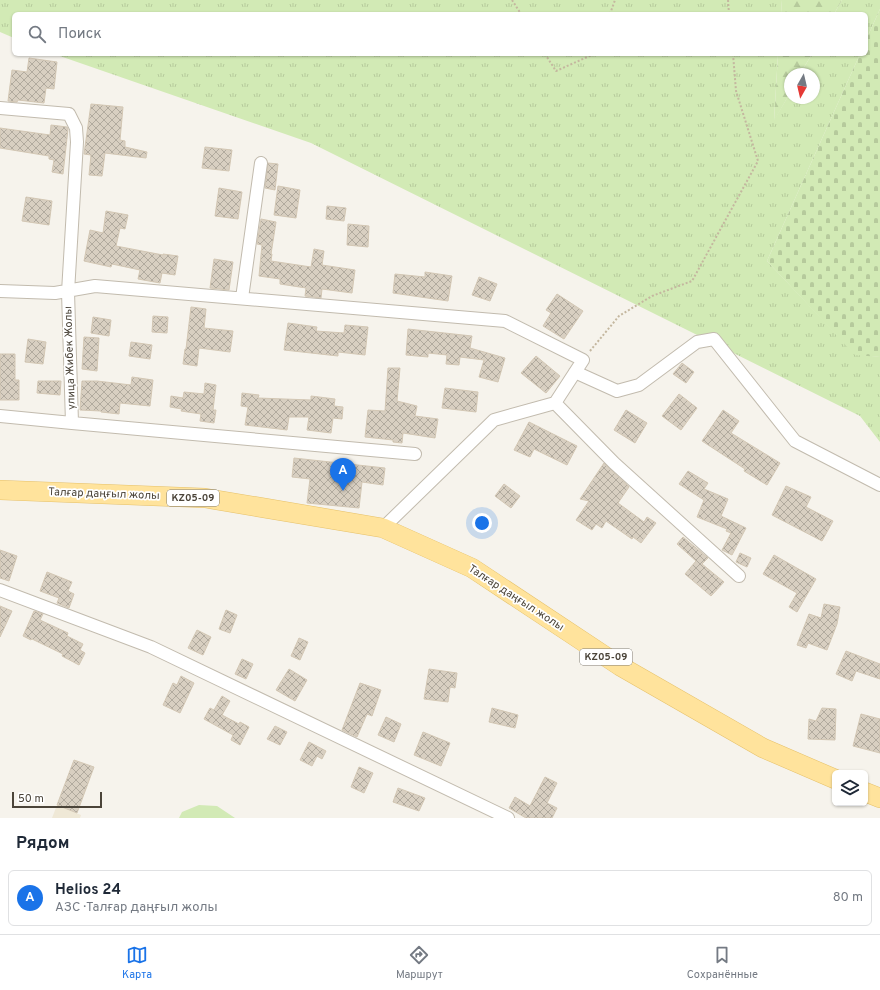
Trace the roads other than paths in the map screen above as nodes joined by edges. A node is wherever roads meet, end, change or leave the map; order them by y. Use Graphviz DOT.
graph roads {
  1 [pos="0,108"];
  2 [pos="261,163"];
  3 [pos="0,291"];
  4 [pos="68,292"];
  5 [pos="242,298"];
  6 [pos="575,372"];
  7 [pos="554,403"];
  8 [pos="0,416"];
  9 [pos="72,423"];
  10 [pos="415,454"];
  11 [pos="880,485"];
  12 [pos="0,490"];
  13 [pos="383,528"];
  14 [pos="739,576"];
  15 [pos="0,590"];
  16 [pos="832,778"];
  17 [pos="868,793"];
  18 [pos="880,798"];
  19 [pos="508,818"];
  1 -- 4 [label="street, улица Жибек Жолы"];
  2 -- 5 [label="street"];
  3 -- 4 [label="street"];
  4 -- 5 [label="street"];
  4 -- 9 [label="street, улица Жибек Жолы"];
  5 -- 6 [label="street"];
  6 -- 7 [label="street"];
  6 -- 11 [label="street"];
  7 -- 13 [label="street"];
  7 -- 14 [label="street"];
  8 -- 9 [label="street, улица Жибек Жолы"];
  9 -- 10 [label="street"];
  12 -- 13 [label="main road, Талғар даңғыл жолы / KZ05-09"];
  13 -- 16 [label="main road, Талғар даңғыл жолы / KZ05-09"];
  15 -- 19 [label="street"];
  17 -- 18 [label="main road"];
}
